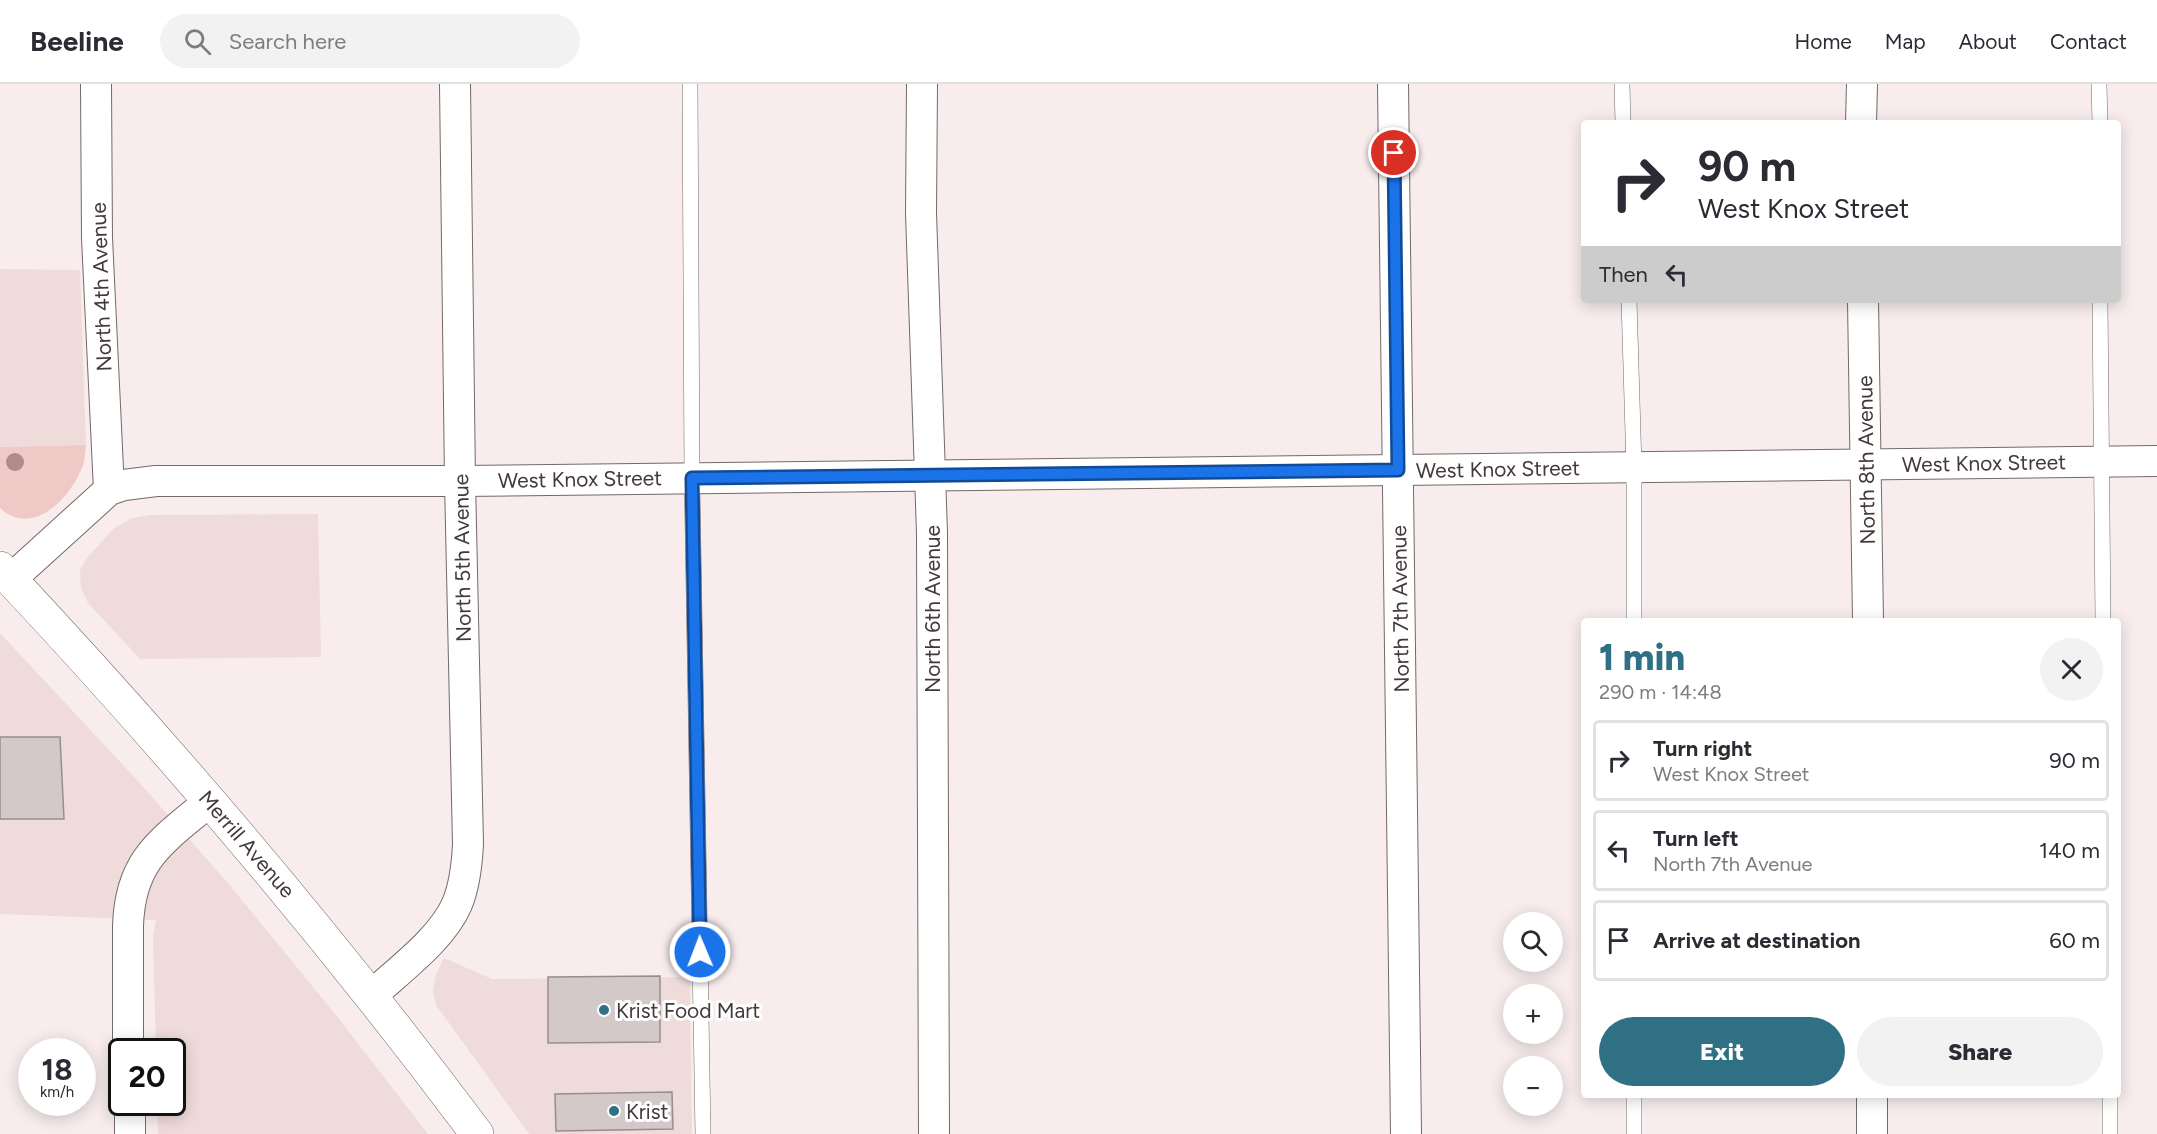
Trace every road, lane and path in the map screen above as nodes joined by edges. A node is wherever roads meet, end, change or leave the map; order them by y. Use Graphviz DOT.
graph roads {
  1 [pos="96,84"];
  2 [pos="455,84"];
  3 [pos="690,84"];
  4 [pos="922,84"];
  5 [pos="1393,84"];
  6 [pos="1622,84"];
  7 [pos="1862,84"];
  8 [pos="2099,84"];
  9 [pos="1623,120"];
  10 [pos="1861,120"];
  11 [pos="2100,120"];
  12 [pos="1629,303"];
  13 [pos="1863,303"];
  14 [pos="2100,303"];
  15 [pos="2157,461"];
  16 [pos="2101,462"];
  17 [pos="1867,464"];
  18 [pos="1634,467"];
  19 [pos="1398,470"];
  20 [pos="930,475"];
  21 [pos="692,478"];
  22 [pos="460,481"];
  23 [pos="109,490"];
  24 [pos="5,574"];
  25 [pos="1634,618"];
  26 [pos="1868,618"];
  27 [pos="2103,618"];
  28 [pos="210,801"];
  29 [pos="371,996"];
  30 [pos="128,1038"];
  31 [pos="1634,1098"];
  32 [pos="1872,1098"];
  33 [pos="2110,1098"];
  34 [pos="130,1116"];
  35 [pos="130,1134"];
  36 [pos="477,1134"];
  37 [pos="703,1134"];
  38 [pos="934,1134"];
  39 [pos="1406,1134"];
  40 [pos="1634,1134"];
  41 [pos="1872,1134"];
  42 [pos="2110,1134"];
  1 -- 23 [label="street, North 4th Avenue"];
  2 -- 22 [label="street, North 5th Avenue"];
  3 -- 21 [label="lane"];
  4 -- 20 [label="street, North 6th Avenue"];
  5 -- 19 [label="street, North 7th Avenue"];
  6 -- 9 [label="lane"];
  7 -- 10 [label="street"];
  8 -- 11 [label="lane"];
  12 -- 18 [label="lane"];
  13 -- 17 [label="street, North 8th Avenue"];
  14 -- 16 [label="lane"];
  15 -- 16 [label="street, West Knox Street"];
  16 -- 17 [label="street, West Knox Street"];
  16 -- 27 [label="lane"];
  17 -- 18 [label="street, West Knox Street"];
  17 -- 26 [label="street, North 8th Avenue"];
  18 -- 19 [label="street, West Knox Street"];
  18 -- 25 [label="lane"];
  19 -- 20 [label="street, West Knox Street"];
  19 -- 39 [label="street, North 7th Avenue"];
  20 -- 21 [label="street, West Knox Street"];
  20 -- 38 [label="street, North 6th Avenue"];
  21 -- 22 [label="street, West Knox Street"];
  21 -- 37 [label="lane"];
  22 -- 23 [label="street, West Knox Street"];
  22 -- 29 [label="street, North 5th Avenue"];
  23 -- 24 [label="street, West Knox Street"];
  24 -- 28 [label="main road, Merrill Avenue"];
  28 -- 29 [label="main road, Merrill Avenue"];
  28 -- 30 [label="street"];
  29 -- 36 [label="main road, Merrill Avenue"];
  31 -- 40 [label="lane"];
  32 -- 41 [label="street"];
  33 -- 42 [label="lane"];
  34 -- 35 [label="street"];
}
